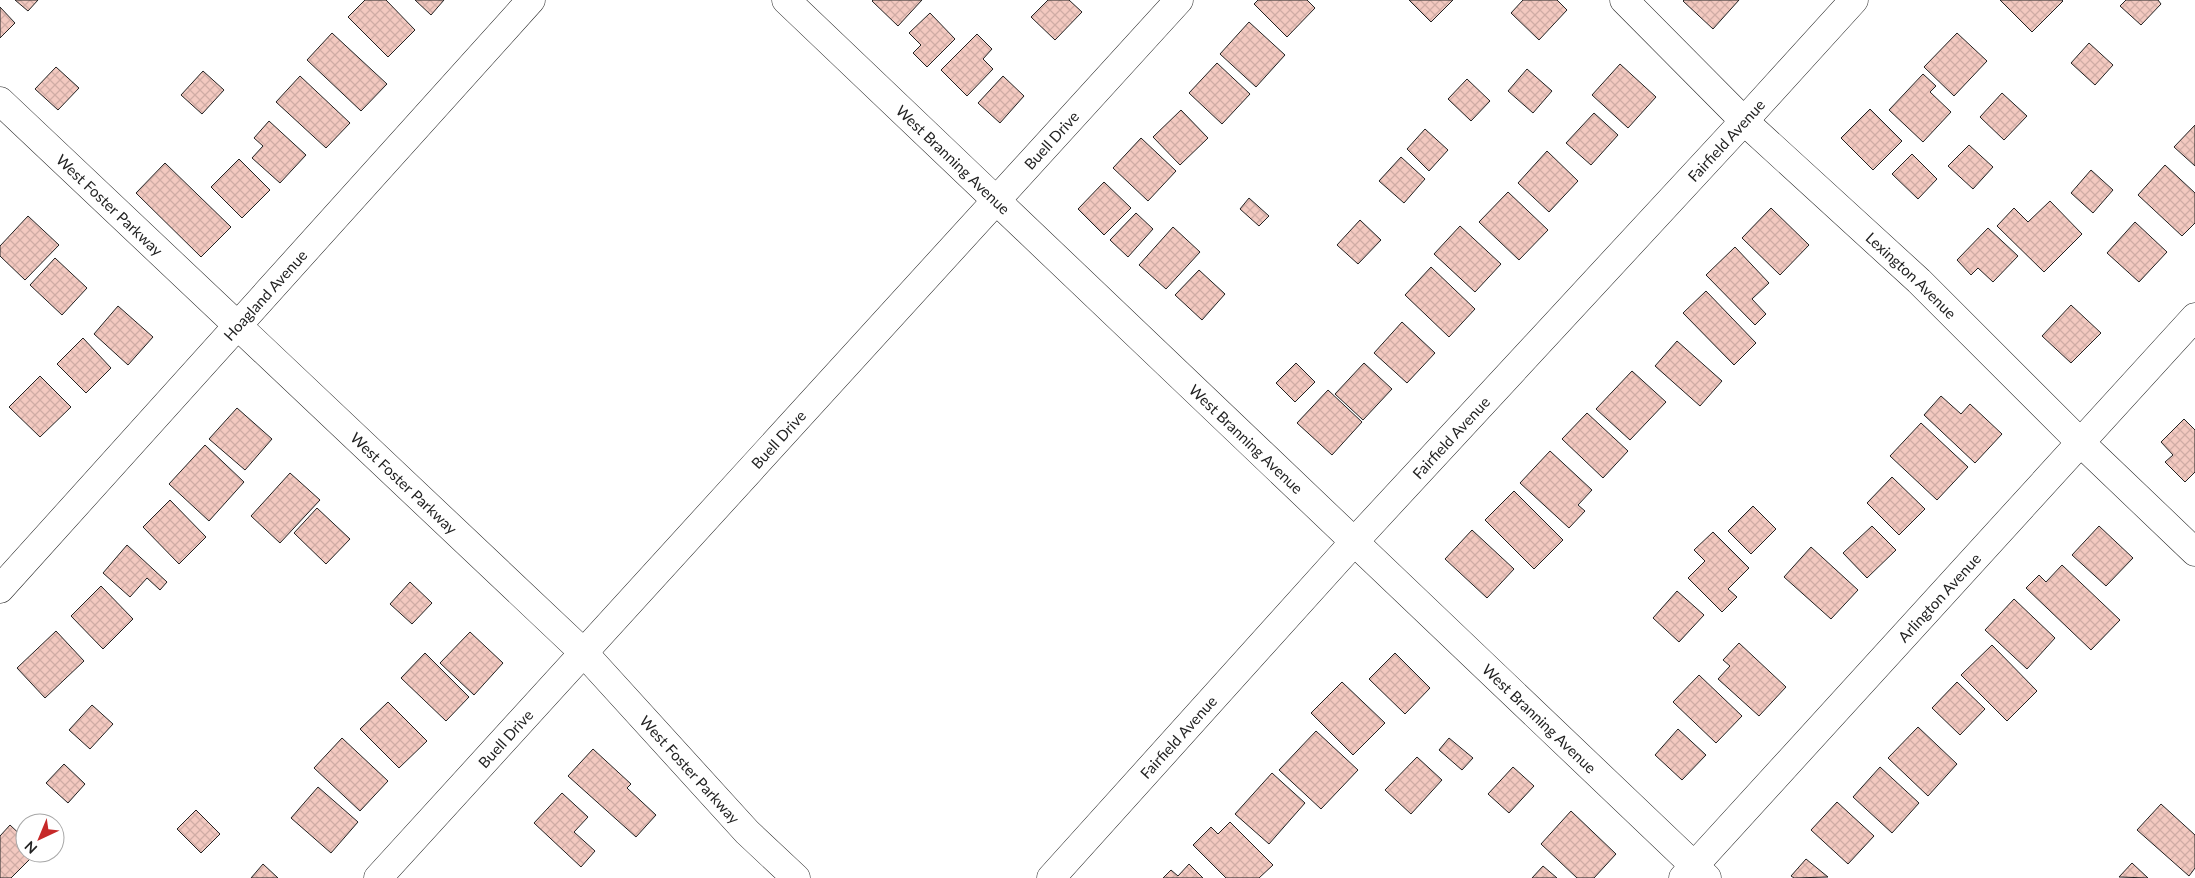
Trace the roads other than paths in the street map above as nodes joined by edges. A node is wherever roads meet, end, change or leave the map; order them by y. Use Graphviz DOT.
graph roads {
  1 [pos="531,0"];
  2 [pos="786,0"];
  3 [pos="1179,0"];
  4 [pos="1624,0"];
  5 [pos="1854,0"];
  6 [pos="0,101"];
  7 [pos="1744,121"];
  8 [pos="996,200"];
  9 [pos="2195,317"];
  10 [pos="237,325"];
  11 [pos="2081,443"];
  12 [pos="1354,542"];
  13 [pos="2195,552"];
  14 [pos="0,589"];
  15 [pos="584,653"];
  16 [pos="1695,874"];
  17 [pos="378,878"];
  18 [pos="796,878"];
  19 [pos="1051,878"];
  1 -- 10 [label="street, Hoagland Avenue"];
  2 -- 8 [label="street, West Branning Avenue"];
  3 -- 8 [label="street, Buell Drive"];
  4 -- 7 [label="street, Lexington Avenue"];
  5 -- 7 [label="street, Fairfield Avenue"];
  6 -- 10 [label="street, West Foster Parkway"];
  7 -- 11 [label="street, Lexington Avenue"];
  7 -- 12 [label="street, Fairfield Avenue"];
  8 -- 12 [label="street, West Branning Avenue"];
  8 -- 15 [label="street, Buell Drive"];
  9 -- 11 [label="street, Arlington Avenue"];
  10 -- 14 [label="street, Hoagland Avenue"];
  10 -- 15 [label="street, West Foster Parkway"];
  11 -- 13 [label="street, Lexington Avenue"];
  11 -- 16 [label="street, Arlington Avenue"];
  12 -- 16 [label="street, West Branning Avenue"];
  12 -- 19 [label="street, Fairfield Avenue"];
  15 -- 17 [label="street, Buell Drive"];
  15 -- 18 [label="street, West Foster Parkway"];
}
